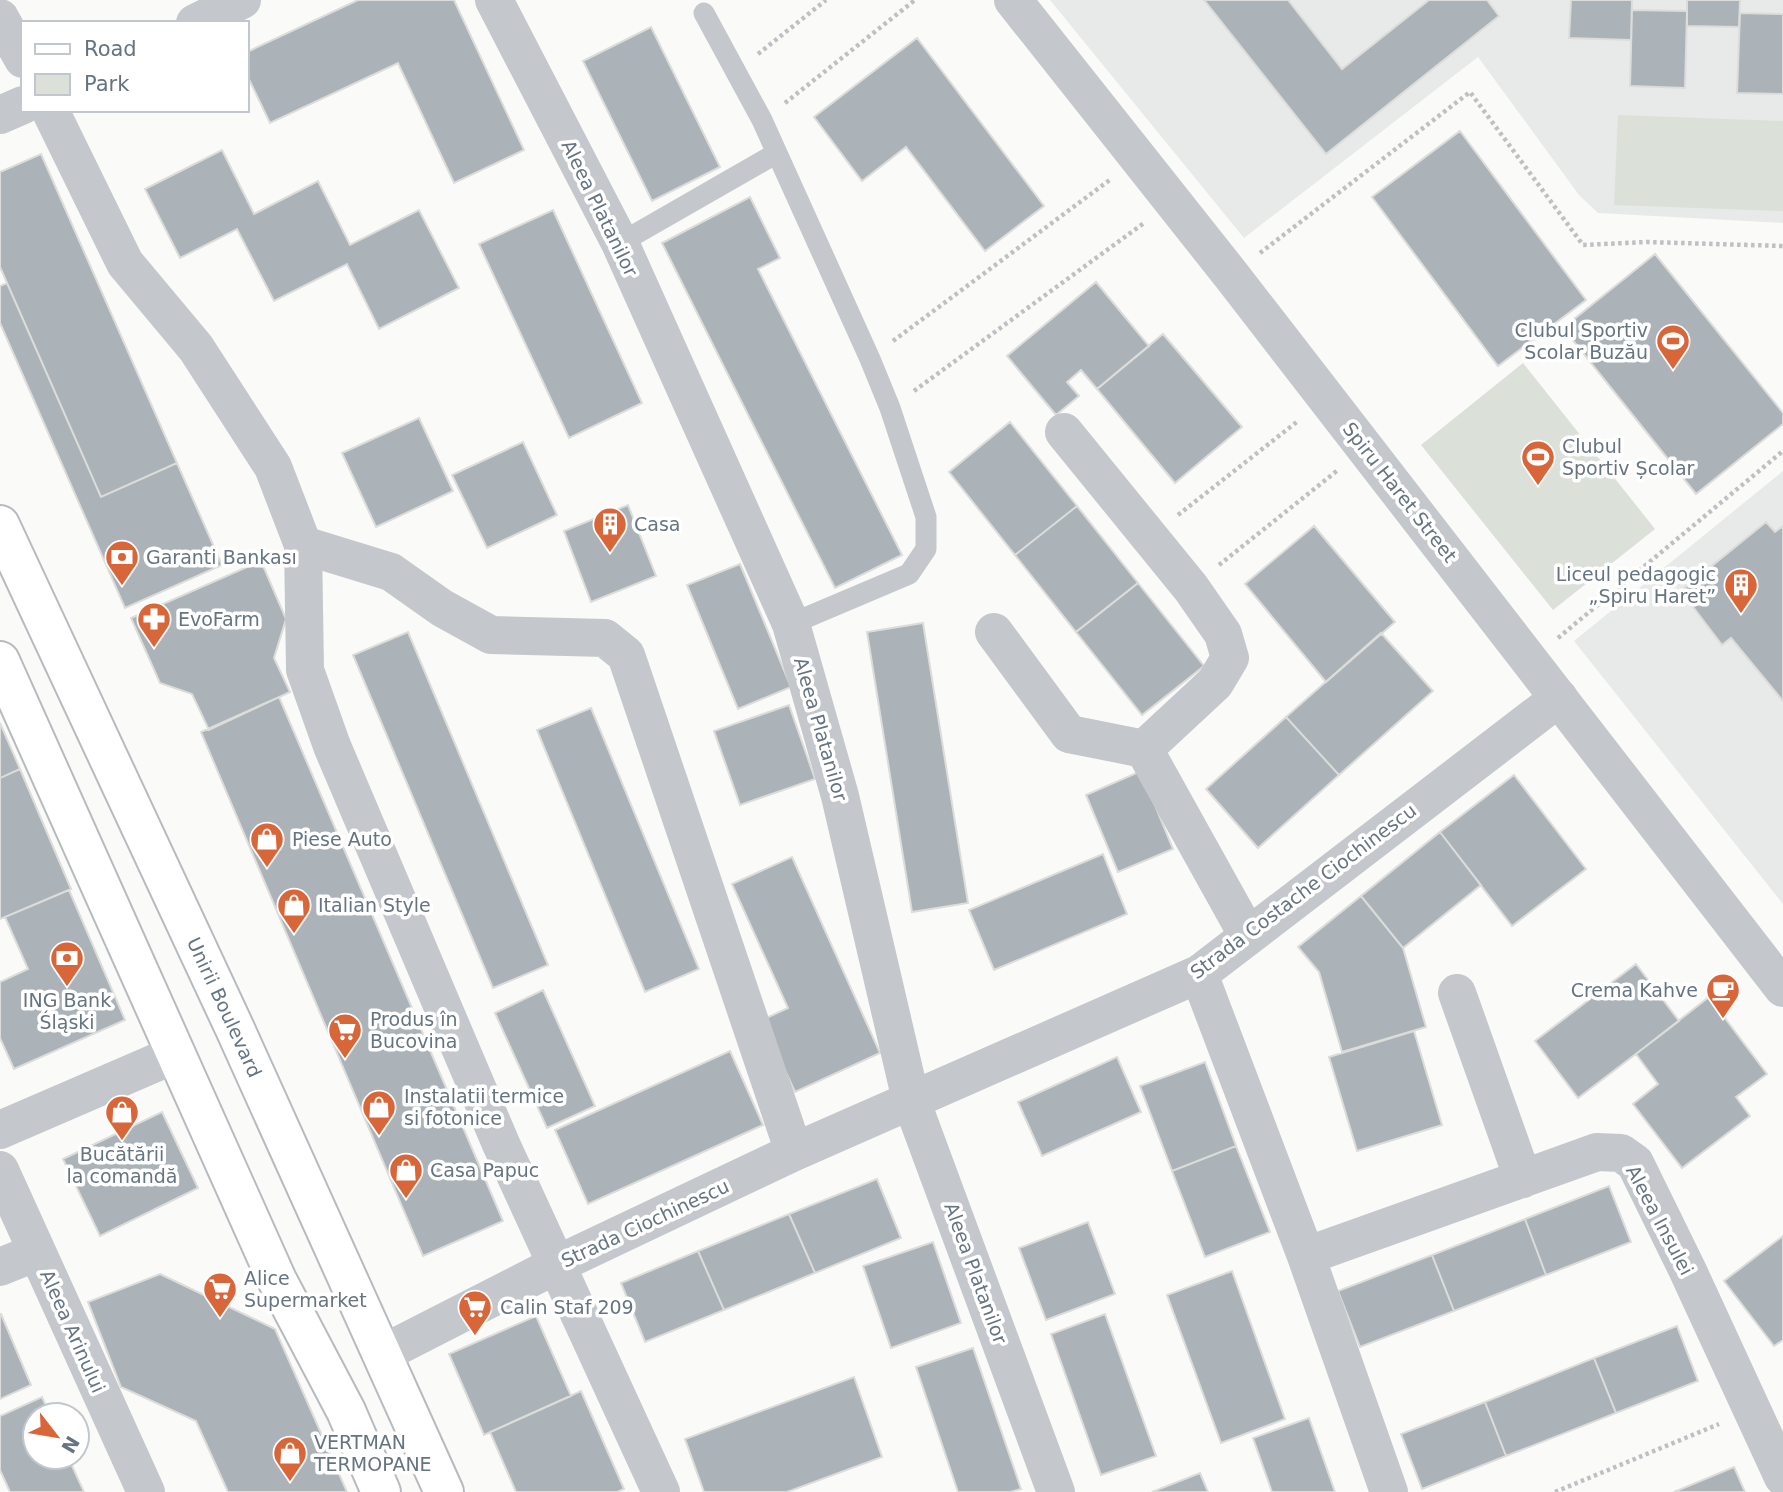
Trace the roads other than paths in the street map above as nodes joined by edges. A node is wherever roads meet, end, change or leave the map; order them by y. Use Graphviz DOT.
graph roads {
  1 [pos="242,0"];
  2 [pos="494,0"];
  3 [pos="1013,0"];
  4 [pos="704,13"];
  5 [pos="0,18"];
  6 [pos="199,21"];
  7 [pos="21,55"];
  8 [pos="21,106"];
  9 [pos="51,112"];
  10 [pos="0,115"];
  11 [pos="777,153"];
  12 [pos="620,243"];
  13 [pos="1065,432"];
  14 [pos="0,525"];
  15 [pos="303,545"];
  16 [pos="791,624"];
  17 [pos="994,632"];
  18 [pos="0,661"];
  19 [pos="1559,698"];
  20 [pos="1144,749"];
  21 [pos="1248,936"];
  22 [pos="1199,974"];
  23 [pos="1783,988"];
  24 [pos="1457,993"];
  25 [pos="176,1054"];
  26 [pos="911,1100"];
  27 [pos="0,1130"];
  28 [pos="794,1153"];
  29 [pos="0,1170"];
  30 [pos="1523,1179"];
  31 [pos="37,1252"];
  32 [pos="1306,1256"];
  33 [pos="558,1264"];
  34 [pos="0,1267"];
  35 [pos="382,1354"];
  36 [pos="1783,1477"];
  37 [pos="146,1492"];
  38 [pos="381,1492"];
  39 [pos="444,1492"];
  40 [pos="661,1492"];
  41 [pos="1056,1492"];
  42 [pos="1390,1492"];
  1 -- 6 [label="street"];
  2 -- 12 [label="street, Aleea Platanilor"];
  3 -- 19 [label="street, Spiru Haret Street"];
  4 -- 11 [label="lane"];
  5 -- 7 [label="street"];
  8 -- 10 [label="street"];
  9 -- 15 [label="street"];
  11 -- 12 [label="lane"];
  11 -- 16 [label="lane"];
  12 -- 16 [label="street, Aleea Platanilor"];
  13 -- 20 [label="street"];
  14 -- 35 [label="main road, Unirii Boulevard"];
  15 -- 28 [label="street"];
  15 -- 33 [label="street"];
  16 -- 26 [label="street, Aleea Platanilor"];
  17 -- 20 [label="street"];
  18 -- 25 [label="main road"];
  19 -- 21 [label="street, Strada Costache Ciochinescu"];
  19 -- 23 [label="street, Spiru Haret Street"];
  20 -- 21 [label="street"];
  21 -- 22 [label="street, Strada Costache Ciochinescu"];
  22 -- 26 [label="street, Strada Costache Ciochinescu"];
  22 -- 32 [label="street"];
  24 -- 30 [label="street"];
  25 -- 27 [label="street"];
  25 -- 38 [label="main road"];
  26 -- 28 [label="street, Strada Ciochinescu"];
  26 -- 41 [label="street, Aleea Platanilor"];
  28 -- 33 [label="street, Strada Ciochinescu"];
  29 -- 31 [label="street, Aleea Arinului"];
  30 -- 32 [label="street, Aleea Insulei"];
  30 -- 36 [label="street, Aleea Insulei"];
  31 -- 34 [label="street"];
  31 -- 37 [label="street, Aleea Arinului"];
  32 -- 42 [label="street"];
  33 -- 35 [label="street, Strada Ciochinescu"];
  33 -- 40 [label="street"];
  35 -- 39 [label="main road, Unirii Boulevard"];
}
